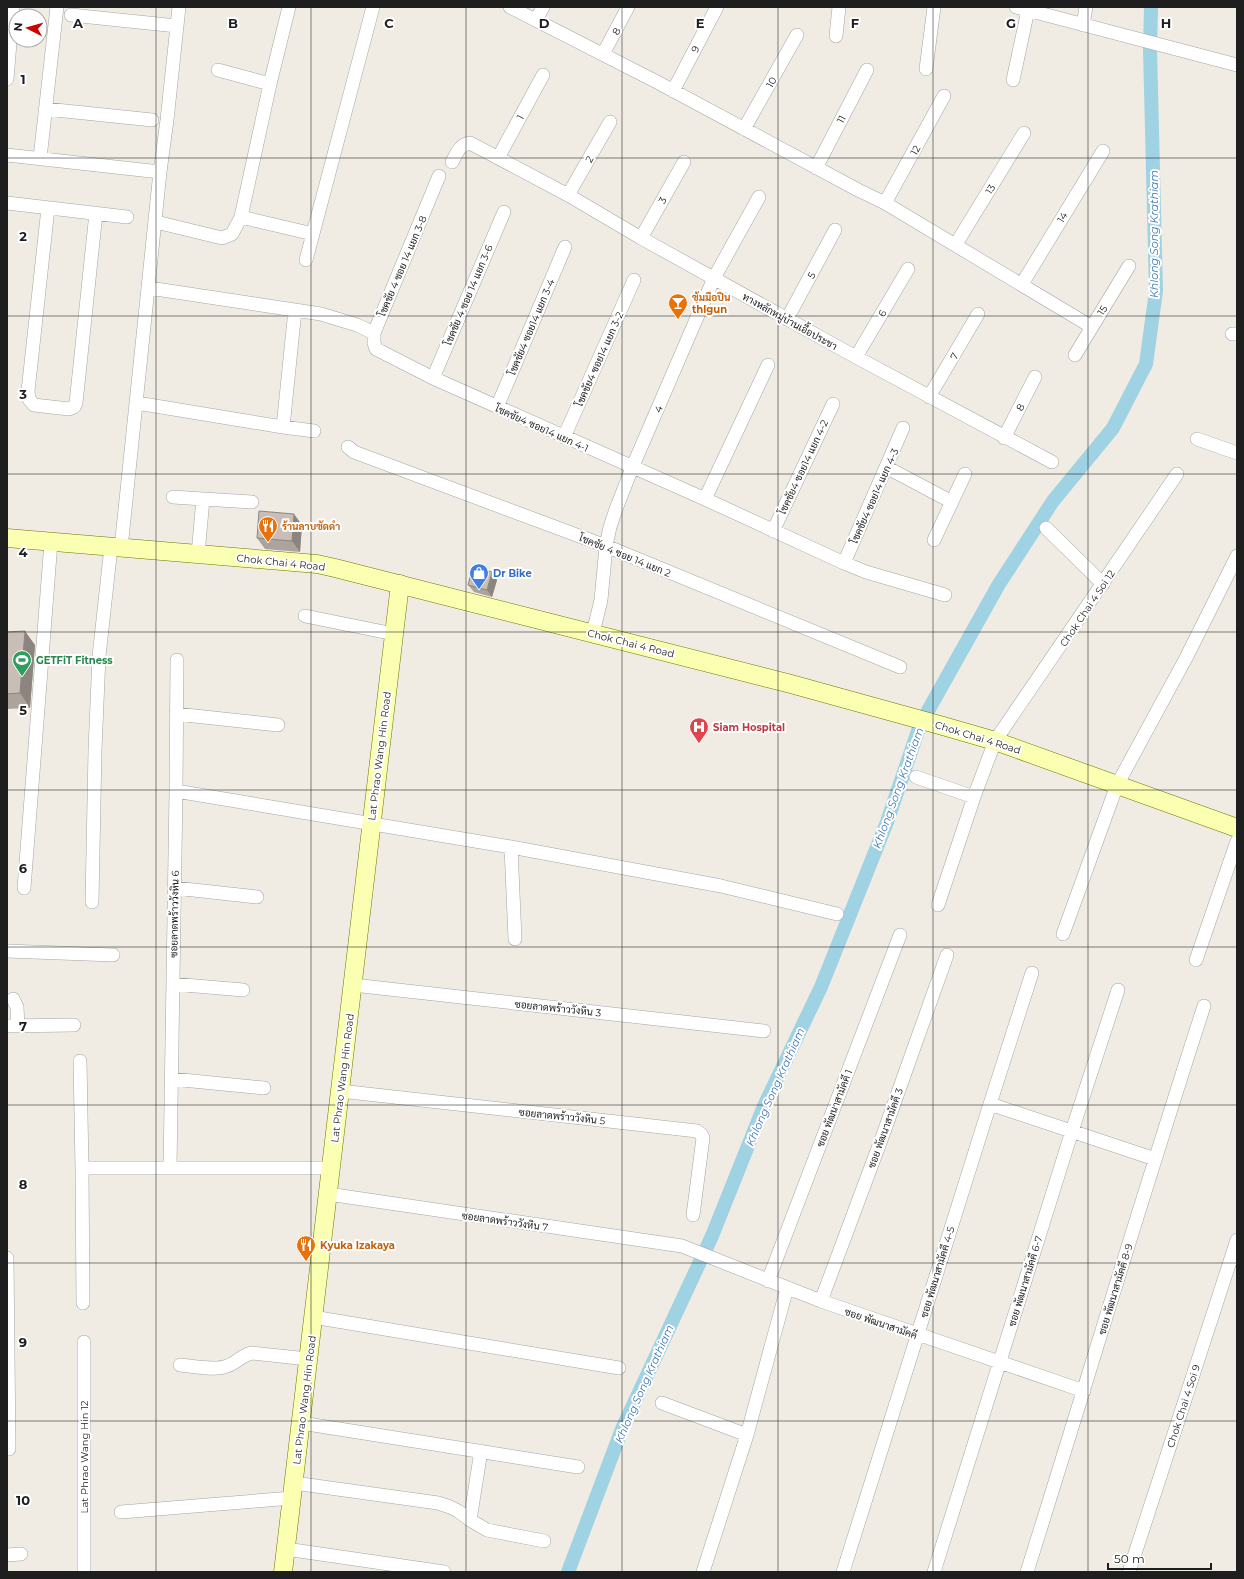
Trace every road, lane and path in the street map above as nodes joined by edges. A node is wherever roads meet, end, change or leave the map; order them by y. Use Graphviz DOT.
graph roads {
  1 [pos="13,7"];
  2 [pos="57,7"];
  3 [pos="179,7"];
  4 [pos="289,7"];
  5 [pos="373,7"];
  6 [pos="510,7"];
  7 [pos="543,7"];
  8 [pos="628,7"];
  9 [pos="717,7"];
  10 [pos="839,7"];
  11 [pos="934,7"];
  12 [pos="1086,7"];
  13 [pos="1022,9"];
  14 [pos="71,15"];
  15 [pos="536,20"];
  16 [pos="1083,25"];
  17 [pos="177,26"];
  18 [pos="797,34"];
  19 [pos="836,36"];
  20 [pos="603,54"];
  21 [pos="1237,65"];
  22 [pos="926,69"];
  23 [pos="218,70"];
  24 [pos="867,70"];
  25 [pos="543,75"];
  26 [pos="7,79"];
  27 [pos="1013,80"];
  28 [pos="270,84"];
  29 [pos="673,91"];
  30 [pos="944,96"];
  31 [pos="46,109"];
  32 [pos="152,120"];
  33 [pos="610,122"];
  34 [pos="744,129"];
  35 [pos="1024,133"];
  36 [pos="1103,151"];
  37 [pos="7,155"];
  38 [pos="40,158"];
  39 [pos="498,158"];
  40 [pos="452,162"];
  41 [pos="684,162"];
  42 [pos="816,168"];
  43 [pos="160,172"];
  44 [pos="439,176"];
  45 [pos="568,195"];
  46 [pos="759,197"];
  47 [pos="7,203"];
  48 [pos="885,203"];
  49 [pos="48,208"];
  50 [pos="504,212"];
  51 [pos="96,214"];
  52 [pos="127,217"];
  53 [pos="241,217"];
  54 [pos="156,222"];
  55 [pos="835,230"];
  56 [pos="313,234"];
  57 [pos="641,238"];
  58 [pos="956,244"];
  59 [pos="565,247"];
  60 [pos="306,260"];
  61 [pos="1129,266"];
  62 [pos="908,269"];
  63 [pos="714,278"];
  64 [pos="634,280"];
  65 [pos="1022,284"];
  66 [pos="149,288"];
  67 [pos="295,310"];
  68 [pos="978,314"];
  69 [pos="787,319"];
  70 [pos="1092,327"];
  71 [pos="374,334"];
  72 [pos="1075,355"];
  73 [pos="856,357"];
  74 [pos="768,365"];
  75 [pos="1035,377"];
  76 [pos="433,378"];
  77 [pos="929,398"];
  78 [pos="137,403"];
  79 [pos="834,404"];
  80 [pos="497,407"];
  81 [pos="283,428"];
  82 [pos="903,428"];
  83 [pos="314,431"];
  84 [pos="564,437"];
  85 [pos="1004,438"];
  86 [pos="1197,439"];
  87 [pos="348,447"];
  88 [pos="1237,453"];
  89 [pos="1052,462"];
  90 [pos="886,467"];
  91 [pos="632,468"];
  92 [pos="965,474"];
  93 [pos="1177,474"];
  94 [pos="173,497"];
  95 [pos="203,499"];
  96 [pos="705,499"];
  97 [pos="252,502"];
  98 [pos="952,502"];
  99 [pos="1046,528"];
  100 [pos="773,531"];
  101 [pos="7,538"];
  102 [pos="934,540"];
  103 [pos="51,542"];
  104 [pos="606,546"];
  105 [pos="116,548"];
  106 [pos="198,554"];
  107 [pos="1237,556"];
  108 [pos="844,563"];
  109 [pos="400,584"];
  110 [pos="1103,584"];
  111 [pos="945,595"];
  112 [pos="305,616"];
  113 [pos="594,633"];
  114 [pos="394,634"];
  115 [pos="177,660"];
  116 [pos="900,667"];
  117 [pos="176,714"];
  118 [pos="278,725"];
  119 [pos="995,741"];
  120 [pos="916,777"];
  121 [pos="1117,785"];
  122 [pos="176,791"];
  123 [pos="974,797"];
  124 [pos="372,824"];
  125 [pos="1237,828"];
  126 [pos="1237,841"];
  127 [pos="510,847"];
  128 [pos="24,888"];
  129 [pos="175,888"];
  130 [pos="257,897"];
  131 [pos="92,902"];
  132 [pos="938,905"];
  133 [pos="837,914"];
  134 [pos="1063,934"];
  135 [pos="900,935"];
  136 [pos="516,939"];
  137 [pos="7,951"];
  138 [pos="113,955"];
  139 [pos="947,955"];
  140 [pos="1196,960"];
  141 [pos="1032,974"];
  142 [pos="173,984"];
  143 [pos="353,985"];
  144 [pos="243,990"];
  145 [pos="1118,990"];
  146 [pos="13,999"];
  147 [pos="1204,1006"];
  148 [pos="74,1025"];
  149 [pos="12,1026"];
  150 [pos="764,1030"];
  151 [pos="80,1060"];
  152 [pos="172,1079"];
  153 [pos="264,1088"];
  154 [pos="340,1091"];
  155 [pos="990,1104"];
  156 [pos="1072,1131"];
  157 [pos="1155,1159"];
  158 [pos="82,1168"];
  159 [pos="170,1168"];
  160 [pos="331,1168"];
  161 [pos="328,1194"];
  162 [pos="693,1215"];
  163 [pos="1237,1240"];
  164 [pos="682,1246"];
  165 [pos="7,1258"];
  166 [pos="768,1281"];
  167 [pos="787,1288"];
  168 [pos="821,1301"];
  169 [pos="83,1303"];
  170 [pos="313,1317"];
  171 [pos="917,1335"];
  172 [pos="84,1342"];
  173 [pos="308,1359"];
  174 [pos="999,1364"];
  175 [pos="180,1365"];
  176 [pos="620,1368"];
  177 [pos="1084,1391"];
  178 [pos="662,1403"];
  179 [pos="301,1423"];
  180 [pos="747,1435"];
  181 [pos="9,1449"];
  182 [pos="481,1451"];
  183 [pos="578,1466"];
  184 [pos="293,1490"];
  185 [pos="121,1512"];
  186 [pos="470,1520"];
  187 [pos="544,1541"];
  188 [pos="286,1549"];
  189 [pos="21,1554"];
  190 [pos="7,1555"];
  191 [pos="383,1567"];
  192 [pos="84,1572"];
  193 [pos="283,1572"];
  194 [pos="444,1572"];
  195 [pos="703,1572"];
  196 [pos="843,1572"];
  197 [pos="934,1572"];
  198 [pos="1026,1572"];
  199 [pos="1129,1572"];
  1 -- 26 [label="street"];
  2 -- 31 [label="street"];
  3 -- 17 [label="street"];
  4 -- 28 [label="street"];
  5 -- 56 [label="street"];
  6 -- 15 [label="street"];
  7 -- 15 [label="street"];
  8 -- 20 [label="street, 8"];
  9 -- 29 [label="street, 9"];
  10 -- 19 [label="street"];
  11 -- 22 [label="street"];
  12 -- 16 [label="street"];
  13 -- 16 [label="street"];
  13 -- 27 [label="street"];
  14 -- 17 [label="street"];
  15 -- 20 [label="street"];
  16 -- 21 [label="street"];
  17 -- 43 [label="street"];
  18 -- 34 [label="street, 10"];
  20 -- 29 [label="street"];
  23 -- 28 [label="street"];
  24 -- 42 [label="street, 11"];
  25 -- 39 [label="street, 1"];
  28 -- 53 [label="street"];
  29 -- 34 [label="street"];
  30 -- 48 [label="street, 12"];
  31 -- 32 [label="street"];
  31 -- 38 [label="street"];
  33 -- 45 [label="street, 2"];
  34 -- 42 [label="street"];
  35 -- 58 [label="street, 13"];
  36 -- 65 [label="street, 14"];
  37 -- 38 [label="street"];
  38 -- 43 [label="street"];
  39 -- 40 [label="street, ทางหลักหมู่บ้านเอื้อประชา"];
  39 -- 45 [label="street, ทางหลักหมู่บ้านเอื้อประชา"];
  41 -- 57 [label="street, 3"];
  42 -- 48 [label="street"];
  43 -- 54 [label="street"];
  44 -- 71 [label="street, โชคชัย 4 ซอย 14 แยก 3-8"];
  45 -- 57 [label="street, ทางหลักหมู่บ้านเอื้อประชา"];
  46 -- 63 [label="street, 4"];
  47 -- 49 [label="street"];
  48 -- 58 [label="street"];
  49 -- 51 [label="street"];
  49 -- 51 [label="street"];
  50 -- 76 [label="street, โชคชัย 4 ซอย 14 แยก 3-6"];
  51 -- 52 [label="street"];
  53 -- 54 [label="street"];
  53 -- 56 [label="street"];
  54 -- 66 [label="street"];
  55 -- 69 [label="street, 5"];
  56 -- 60 [label="street"];
  57 -- 63 [label="street, ทางหลักหมู่บ้านเอื้อประชา"];
  58 -- 65 [label="street"];
  59 -- 80 [label="street, โชคชัย4 ซอย14 แยก 3-4"];
  61 -- 70 [label="street, 15"];
  62 -- 73 [label="street, 6"];
  63 -- 69 [label="street, ทางหลักหมู่บ้านเอื้อประชา"];
  63 -- 91 [label="street, 4"];
  64 -- 84 [label="street, โชคชัย4 ซอย14 แยก 3-2"];
  65 -- 70 [label="street"];
  66 -- 67 [label="street"];
  66 -- 78 [label="street"];
  67 -- 71 [label="street"];
  67 -- 81 [label="street"];
  68 -- 77 [label="street, 7"];
  69 -- 73 [label="street, ทางหลักหมู่บ้านเอื้อประชา"];
  70 -- 72 [label="street, 15"];
  71 -- 76 [label="street, โชคชัย4 ซอย14 แยก 4-1"];
  73 -- 77 [label="street, ทางหลักหมู่บ้านเอื้อประชา"];
  74 -- 96 [label="street"];
  75 -- 85 [label="street, 8"];
  76 -- 80 [label="street, โชคชัย4 ซอย14 แยก 4-1"];
  77 -- 85 [label="street, ทางหลักหมู่บ้านเอื้อประชา"];
  78 -- 81 [label="street"];
  78 -- 105 [label="street"];
  79 -- 100 [label="street, โชคชัย4 ซอย14 แยก 4-2"];
  80 -- 84 [label="street, โชคชัย4 ซอย14 แยก 4-1"];
  81 -- 83 [label="street"];
  82 -- 90 [label="street, โชคชัย4 ซอย14 แยก 4-3"];
  84 -- 91 [label="street, โชคชัย4 ซอย14 แยก 4-1"];
  85 -- 89 [label="street, ทางหลักหมู่บ้านเอื้อประชา"];
  86 -- 88 [label="street"];
  87 -- 104 [label="street, โชคชัย 4 ซอย 14 แยก 2"];
  90 -- 98 [label="street"];
  90 -- 108 [label="street, โชคชัย4 ซอย14 แยก 4-3"];
  91 -- 96 [label="street, โชคชัย4 ซอย14 แยก 4-1"];
  91 -- 104 [label="street, 4"];
  92 -- 98 [label="street"];
  93 -- 110 [label="street, Chok Chai 4 Soi 12"];
  94 -- 95 [label="street"];
  95 -- 97 [label="street"];
  95 -- 106 [label="street"];
  96 -- 100 [label="street, โชคชัย4 ซอย14 แยก 4-1"];
  98 -- 102 [label="street"];
  99 -- 110 [label="street"];
  100 -- 108 [label="street, โชคชัย4 ซอย14 แยก 4-1"];
  101 -- 103 [label="main road, Chok Chai 4 Road"];
  103 -- 105 [label="main road, Chok Chai 4 Road"];
  103 -- 128 [label="street"];
  104 -- 113 [label="street, 4"];
  104 -- 116 [label="street, โชคชัย 4 ซอย 14 แยก 2"];
  105 -- 106 [label="main road, Chok Chai 4 Road"];
  105 -- 131 [label="street"];
  106 -- 109 [label="main road, Chok Chai 4 Road"];
  107 -- 121 [label="street"];
  108 -- 111 [label="street, โชคชัย4 ซอย14 แยก 4-1"];
  109 -- 113 [label="main road, Chok Chai 4 Road"];
  109 -- 114 [label="main road, Lat Phrao Wang Hin Road"];
  110 -- 119 [label="street, Chok Chai 4 Soi 12"];
  112 -- 114 [label="street"];
  113 -- 119 [label="main road, Chok Chai 4 Road"];
  114 -- 124 [label="main road, Lat Phrao Wang Hin Road"];
  115 -- 117 [label="street, ซอยลาดพร้าววังหิน 6"];
  117 -- 118 [label="street"];
  117 -- 122 [label="street, ซอยลาดพร้าววังหิน 6"];
  119 -- 121 [label="main road, Chok Chai 4 Road"];
  119 -- 123 [label="street, Chok Chai 4 Soi 12"];
  120 -- 123 [label="street"];
  121 -- 125 [label="main road, Chok Chai 4 Road"];
  121 -- 134 [label="street"];
  122 -- 124 [label="street"];
  122 -- 129 [label="street, ซอยลาดพร้าววังหิน 6"];
  123 -- 132 [label="street, Chok Chai 4 Soi 12"];
  124 -- 127 [label="street"];
  124 -- 143 [label="main road, Lat Phrao Wang Hin Road"];
  126 -- 140 [label="street"];
  127 -- 133 [label="street"];
  127 -- 136 [label="street"];
  129 -- 130 [label="street"];
  129 -- 142 [label="street, ซอยลาดพร้าววังหิน 6"];
  135 -- 166 [label="street, ซอย พัฒนาสามัคคี 1"];
  137 -- 138 [label="street"];
  139 -- 168 [label="street, ซอย พัฒนาสามัคคี 3"];
  141 -- 155 [label="street, ซอย พัฒนาสามัคคี 4-5"];
  142 -- 144 [label="street"];
  142 -- 152 [label="street, ซอยลาดพร้าววังหิน 6"];
  143 -- 150 [label="street, ซอยลาดพร้าววังหิน 3"];
  143 -- 154 [label="main road, Lat Phrao Wang Hin Road"];
  145 -- 156 [label="street, ซอย พัฒนาสามัคคี 6-7"];
  146 -- 149 [label="street"];
  147 -- 157 [label="street, ซอย พัฒนาสามัคคี 8-9"];
  148 -- 149 [label="street"];
  151 -- 158 [label="street"];
  152 -- 153 [label="street"];
  152 -- 159 [label="street, ซอยลาดพร้าววังหิน 6"];
  154 -- 160 [label="main road, Lat Phrao Wang Hin Road"];
  154 -- 162 [label="street, ซอยลาดพร้าววังหิน 5"];
  155 -- 156 [label="street"];
  155 -- 171 [label="street, ซอย พัฒนาสามัคคี 4-5"];
  156 -- 157 [label="street"];
  156 -- 174 [label="street, ซอย พัฒนาสามัคคี 6-7"];
  157 -- 177 [label="street, ซอย พัฒนาสามัคคี 8-9"];
  158 -- 159 [label="street"];
  158 -- 169 [label="street"];
  159 -- 160 [label="street"];
  160 -- 161 [label="main road, Lat Phrao Wang Hin Road"];
  161 -- 164 [label="street, ซอยลาดพร้าววังหิน 7"];
  161 -- 170 [label="main road, Lat Phrao Wang Hin Road"];
  163 -- 199 [label="street, Chok Chai 4 Soi 9"];
  164 -- 166 [label="street, ซอย พัฒนาสามัคคี"];
  165 -- 181 [label="street"];
  166 -- 167 [label="street, ซอย พัฒนาสามัคคี"];
  167 -- 168 [label="street, ซอย พัฒนาสามัคคี"];
  167 -- 180 [label="street"];
  168 -- 171 [label="street, ซอย พัฒนาสามัคคี"];
  170 -- 173 [label="main road, Lat Phrao Wang Hin Road"];
  170 -- 176 [label="street"];
  171 -- 174 [label="street, ซอย พัฒนาสามัคคี"];
  171 -- 196 [label="street, ซอย พัฒนาสามัคคี 4-5"];
  172 -- 192 [label="street, Lat Phrao Wang Hin 12"];
  173 -- 175 [label="street"];
  173 -- 179 [label="main road, Lat Phrao Wang Hin Road"];
  174 -- 177 [label="street, ซอย พัฒนาสามัคคี"];
  174 -- 197 [label="street, ซอย พัฒนาสามัคคี 6-7"];
  177 -- 198 [label="street, ซอย พัฒนาสามัคคี 8-9"];
  178 -- 180 [label="street"];
  179 -- 182 [label="street"];
  179 -- 184 [label="main road, Lat Phrao Wang Hin Road"];
  180 -- 195 [label="street"];
  182 -- 183 [label="street"];
  182 -- 186 [label="street"];
  184 -- 185 [label="street"];
  184 -- 186 [label="street"];
  184 -- 188 [label="main road, Lat Phrao Wang Hin Road"];
  186 -- 187 [label="street"];
  188 -- 191 [label="street"];
  188 -- 193 [label="main road, Lat Phrao Wang Hin Road"];
  189 -- 190 [label="street"];
  191 -- 194 [label="street"];
}
